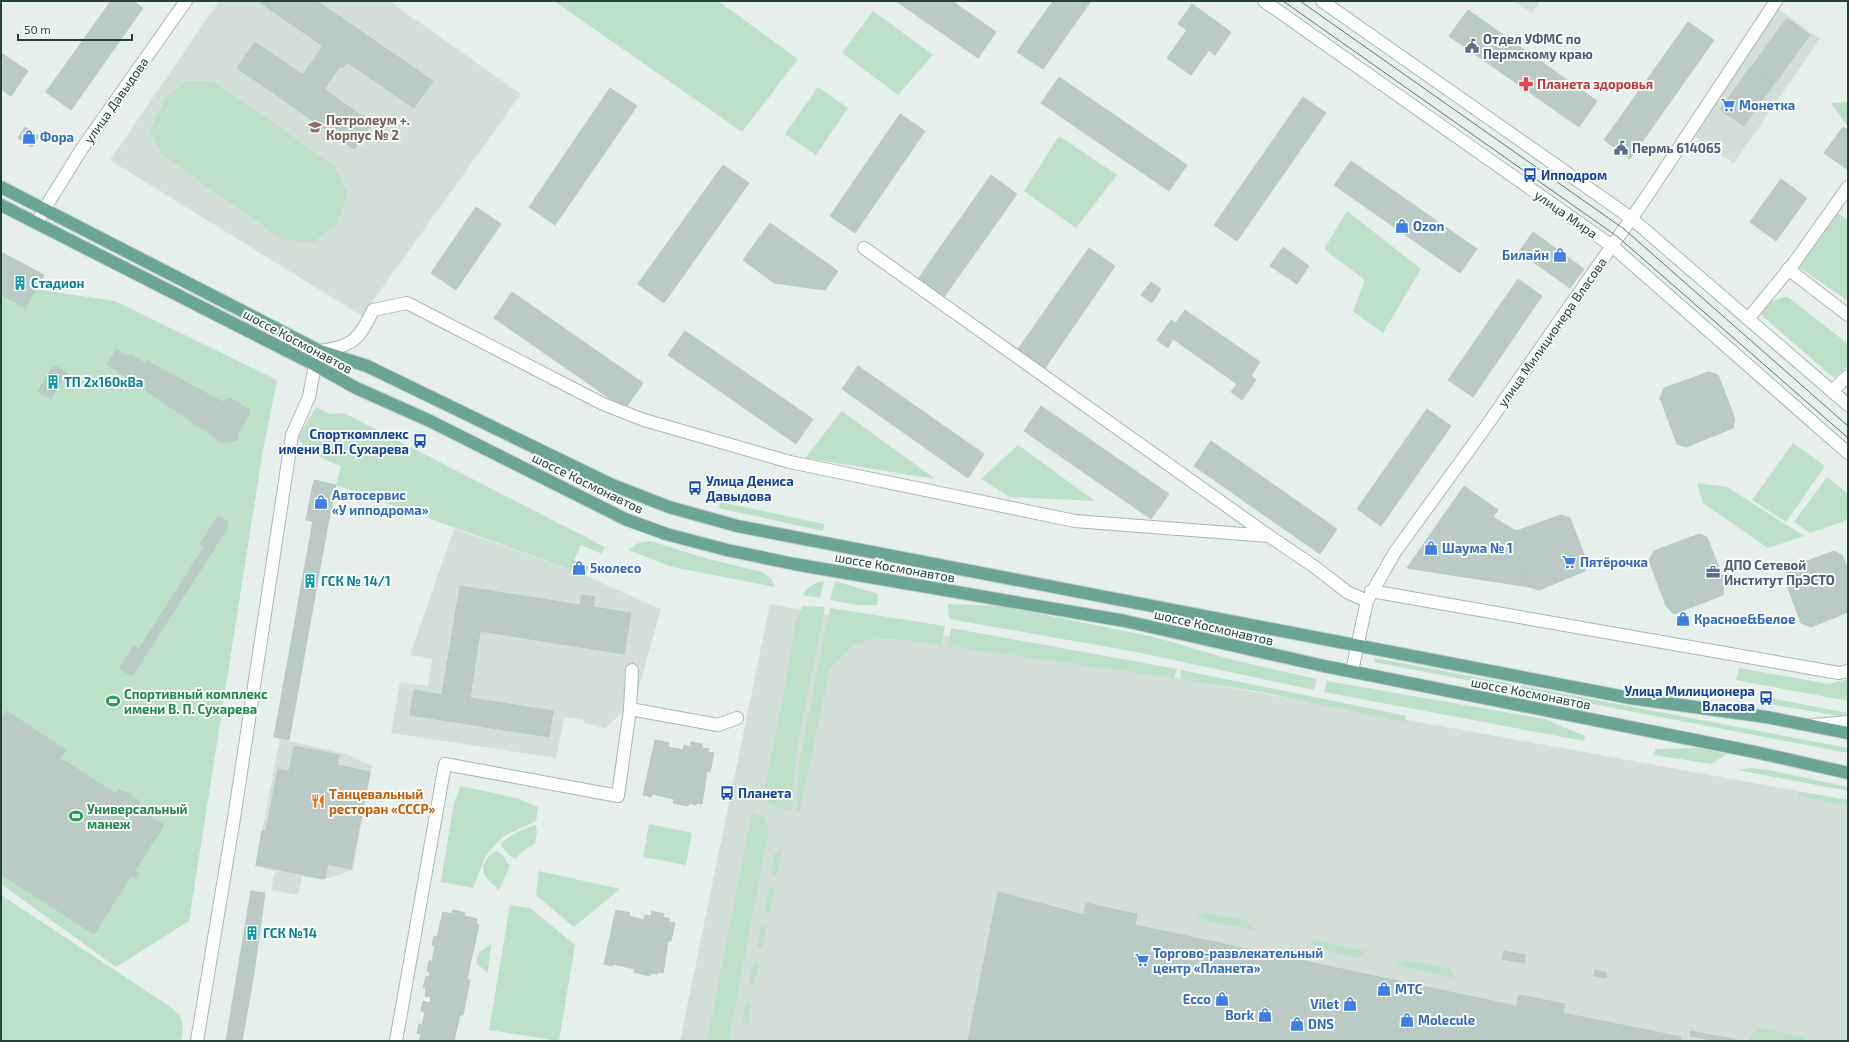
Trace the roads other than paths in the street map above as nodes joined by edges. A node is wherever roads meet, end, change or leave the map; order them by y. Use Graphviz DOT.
graph roads {
  1 [pos="186,1"];
  2 [pos="1264,1"];
  3 [pos="1322,1"];
  4 [pos="1776,1"];
  5 [pos="1,187"];
  6 [pos="1848,188"];
  7 [pos="1,205"];
  8 [pos="44,208"];
  9 [pos="1631,218"];
  10 [pos="37,223"];
  11 [pos="1612,246"];
  12 [pos="864,248"];
  13 [pos="1788,270"];
  14 [pos="1848,315"];
  15 [pos="1748,319"];
  16 [pos="320,351"];
  17 [pos="314,364"];
  18 [pos="1848,376"];
  19 [pos="1832,391"];
  20 [pos="1848,405"];
  21 [pos="1848,453"];
  22 [pos="1269,536"];
  23 [pos="1369,596"];
  24 [pos="1357,647"];
  25 [pos="632,670"];
  26 [pos="1352,671"];
  27 [pos="1848,671"];
  28 [pos="630,709"];
  29 [pos="737,718"];
  30 [pos="1848,722"];
  31 [pos="1809,725"];
  32 [pos="1848,733"];
  33 [pos="1848,773"];
  34 [pos="197,1041"];
  35 [pos="396,1041"];
  1 -- 8 [label="street, улица Давыдова"];
  2 -- 11 [label="street, улица Мира"];
  3 -- 9 [label="street"];
  4 -- 9 [label="street, улица Милиционера Власова"];
  5 -- 8 [label="main road, шоссе Космонавтов"];
  6 -- 13 [label="street"];
  7 -- 10 [label="main road, шоссе Космонавтов"];
  8 -- 10 [label="street, улица Давыдова"];
  8 -- 16 [label="main road, шоссе Космонавтов"];
  9 -- 11 [label="street, улица Милиционера Власова"];
  9 -- 15 [label="street"];
  10 -- 17 [label="main road, шоссе Космонавтов"];
  11 -- 21 [label="street, улица Мира"];
  11 -- 23 [label="street, улица Милиционера Власова"];
  12 -- 22 [label="street"];
  13 -- 14 [label="street"];
  13 -- 15 [label="street"];
  15 -- 19 [label="street"];
  16 -- 17 [label="street"];
  16 -- 22 [label="street, шоссе Космонавтов"];
  16 -- 24 [label="main road, шоссе Космонавтов"];
  17 -- 26 [label="main road, шоссе Космонавтов"];
  17 -- 34 [label="street"];
  18 -- 19 [label="street"];
  19 -- 20 [label="street"];
  22 -- 23 [label="street, шоссе Космонавтов"];
  23 -- 24 [label="street, улица Милиционера Власова"];
  23 -- 27 [label="street, шоссе Космонавтов"];
  24 -- 26 [label="street, улица Милиционера Власова"];
  24 -- 31 [label="main road, шоссе Космонавтов"];
  25 -- 28 [label="street"];
  26 -- 33 [label="main road, шоссе Космонавтов"];
  28 -- 29 [label="street"];
  28 -- 35 [label="street"];
  30 -- 31 [label="street"];
  31 -- 32 [label="main road, шоссе Космонавтов"];
}
